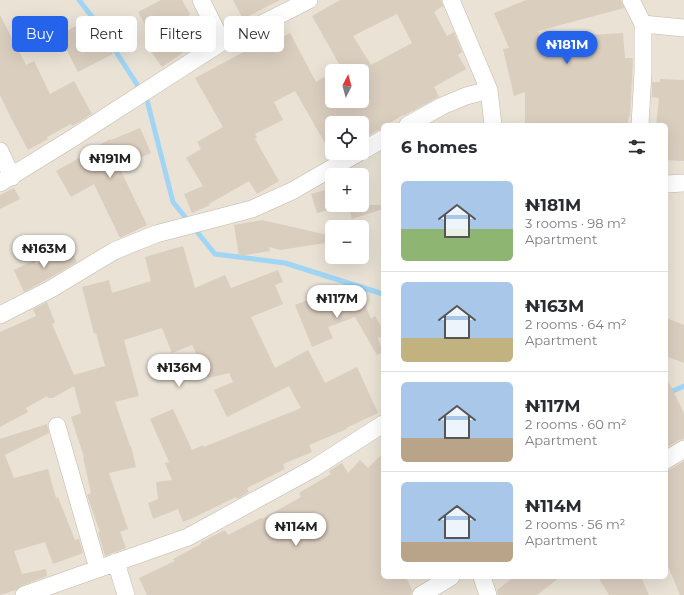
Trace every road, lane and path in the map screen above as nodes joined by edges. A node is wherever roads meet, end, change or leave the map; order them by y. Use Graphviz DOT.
graph roads {
  1 [pos="201,0"];
  2 [pos="309,0"];
  3 [pos="451,0"];
  4 [pos="631,0"];
  5 [pos="643,24"];
  6 [pos="684,28"];
  7 [pos="222,42"];
  8 [pos="489,90"];
  9 [pos="412,123"];
  10 [pos="493,123"];
  11 [pos="640,123"];
  12 [pos="381,140"];
  13 [pos="369,147"];
  14 [pos="0,151"];
  15 [pos="346,160"];
  16 [pos="6,180"];
  17 [pos="684,183"];
  18 [pos="668,184"];
  19 [pos="0,315"];
  20 [pos="381,425"];
  21 [pos="57,426"];
  22 [pos="684,449"];
  23 [pos="668,459"];
  24 [pos="116,562"];
  25 [pos="98,569"];
  26 [pos="449,579"];
  27 [pos="483,579"];
  28 [pos="24,595"];
  29 [pos="126,595"];
  30 [pos="421,595"];
  31 [pos="488,595"];
  1 -- 7 [label="street"];
  2 -- 7 [label="street"];
  3 -- 8 [label="street"];
  4 -- 5 [label="street"];
  5 -- 6 [label="street"];
  5 -- 11 [label="street"];
  7 -- 16 [label="street"];
  8 -- 9 [label="street"];
  8 -- 10 [label="street"];
  12 -- 13 [label="street"];
  14 -- 16 [label="street"];
  15 -- 19 [label="street"];
  17 -- 18 [label="street"];
  20 -- 24 [label="street"];
  21 -- 25 [label="street"];
  22 -- 23 [label="street"];
  24 -- 25 [label="street"];
  24 -- 29 [label="street"];
  25 -- 28 [label="street"];
  26 -- 30 [label="street"];
  27 -- 31 [label="street"];
}
